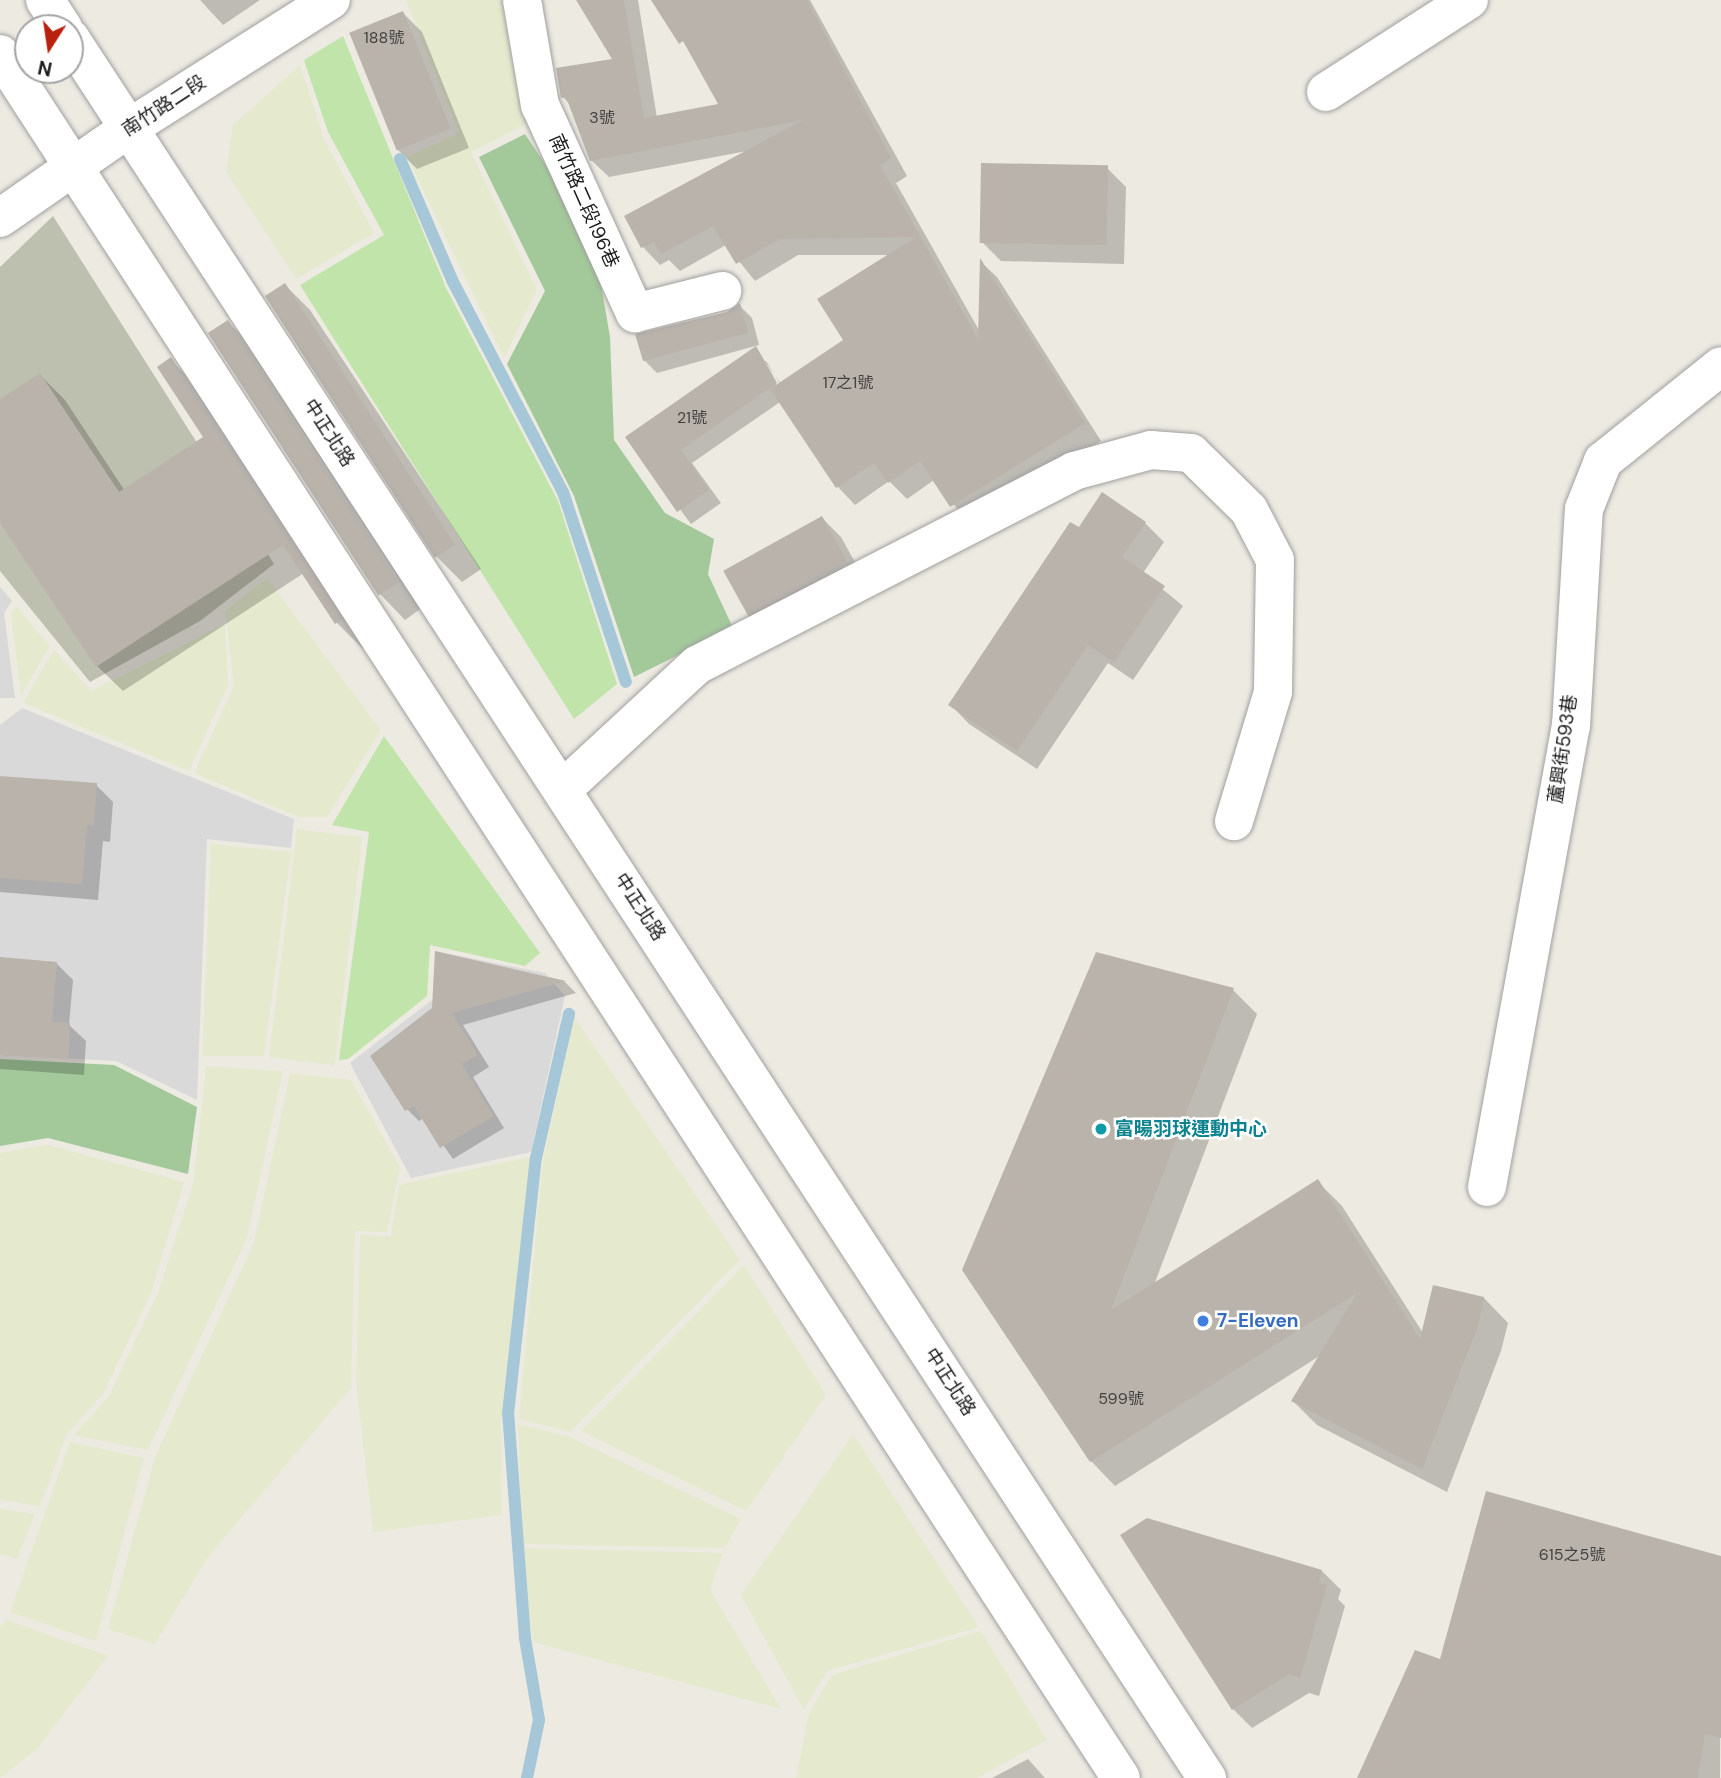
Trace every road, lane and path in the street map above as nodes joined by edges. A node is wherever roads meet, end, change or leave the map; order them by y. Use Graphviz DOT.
graph roads {
  1 [pos="331,0"];
  2 [pos="522,0"];
  3 [pos="1469,0"];
  4 [pos="0,54"];
  5 [pos="84,59"];
  6 [pos="1326,92"];
  7 [pos="130,128"];
  8 [pos="75,166"];
  9 [pos="0,218"];
  10 [pos="722,291"];
  11 [pos="1721,366"];
  12 [pos="563,789"];
  13 [pos="1234,821"];
  14 [pos="1487,1187"];
  15 [pos="1121,1778"];
  16 [pos="1207,1778"];
  1 -- 7 [label="street, 南竹路二段"];
  2 -- 10 [label="street, 南竹路二段196巷"];
  3 -- 6 [label="street"];
  4 -- 8 [label="street"];
  5 -- 7 [label="street, 中正北路"];
  7 -- 8 [label="street, 南竹路二段"];
  7 -- 12 [label="street, 中正北路"];
  8 -- 9 [label="street, 南竹路二段"];
  8 -- 15 [label="street"];
  11 -- 14 [label="street, 蘆興街593巷"];
  12 -- 13 [label="street"];
  12 -- 16 [label="street, 中正北路"];
}
